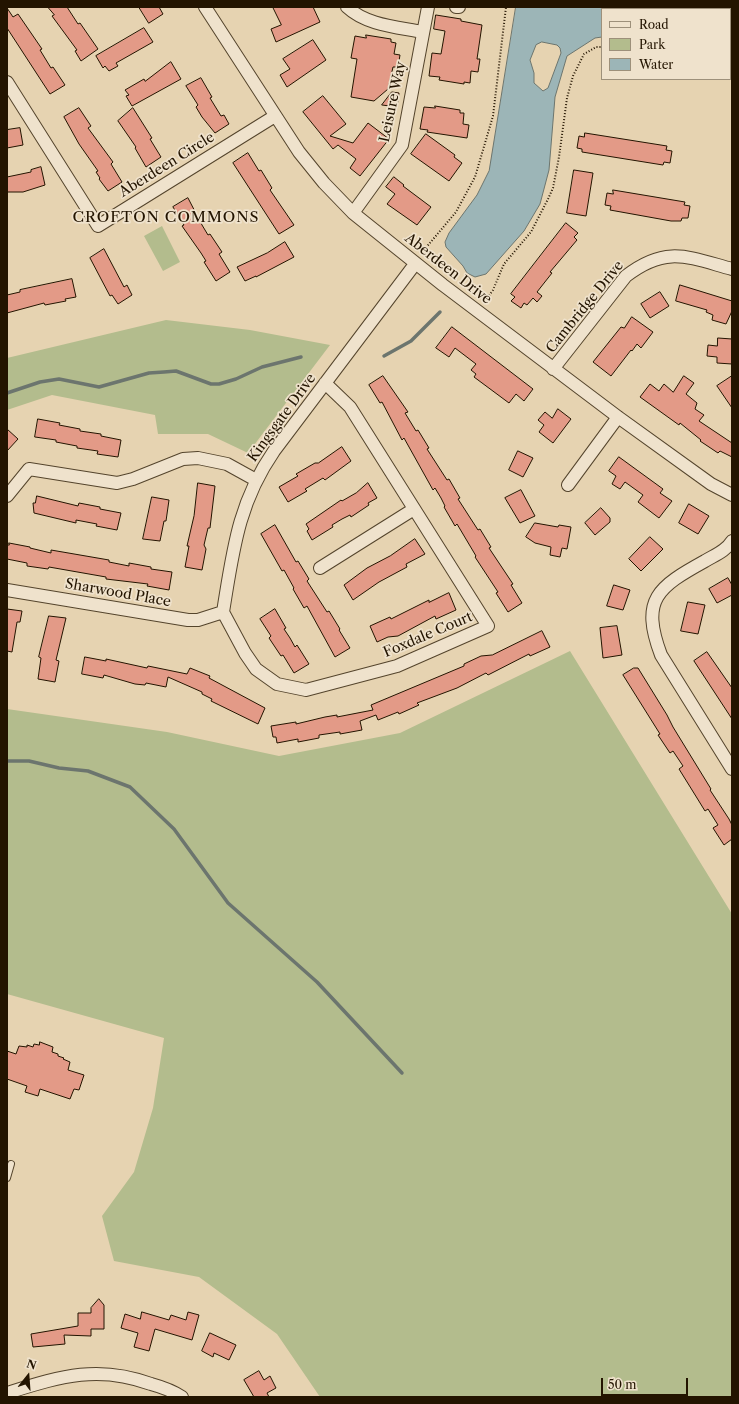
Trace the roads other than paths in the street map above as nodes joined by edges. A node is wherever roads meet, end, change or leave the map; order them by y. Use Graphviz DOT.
graph roads {
  1 [pos="205,7"];
  2 [pos="347,7"];
  3 [pos="428,7"];
  4 [pos="456,7"];
  5 [pos="459,8"];
  6 [pos="422,32"];
  7 [pos="7,82"];
  8 [pos="275,116"];
  9 [pos="352,213"];
  10 [pos="415,264"];
  11 [pos="732,269"];
  12 [pos="553,369"];
  13 [pos="325,383"];
  14 [pos="618,417"];
  15 [pos="256,480"];
  16 [pos="568,485"];
  17 [pos="732,495"];
  18 [pos="7,496"];
  19 [pos="414,509"];
  20 [pos="732,541"];
  21 [pos="320,568"];
  22 [pos="7,590"];
  23 [pos="223,612"];
  24 [pos="732,769"];
  25 [pos="12,1164"];
  26 [pos="7,1178"];
  27 [pos="7,1393"];
  28 [pos="182,1397"];
  1 -- 8 [label="street, Aberdeen Drive"];
  2 -- 6 [label="street"];
  3 -- 6 [label="street, Leisure Way"];
  4 -- 5 [label="street"];
  6 -- 9 [label="street, Leisure Way"];
  7 -- 8 [label="street, Aberdeen Circle"];
  8 -- 9 [label="street, Aberdeen Drive"];
  9 -- 10 [label="street, Aberdeen Drive"];
  10 -- 12 [label="street, Aberdeen Drive"];
  10 -- 13 [label="street, Kingsgate Drive"];
  11 -- 12 [label="street, Cambridge Drive"];
  12 -- 14 [label="street, Aberdeen Drive"];
  13 -- 15 [label="street, Kingsgate Drive"];
  13 -- 19 [label="street, Foxdale Court"];
  14 -- 16 [label="street"];
  14 -- 17 [label="street, Aberdeen Drive"];
  15 -- 18 [label="street"];
  15 -- 23 [label="street, Kingsgate Drive"];
  19 -- 21 [label="street"];
  19 -- 23 [label="street, Foxdale Court"];
  20 -- 24 [label="street"];
  22 -- 23 [label="street, Sharwood Place"];
  25 -- 26 [label="lane"];
  27 -- 28 [label="street"];
}
